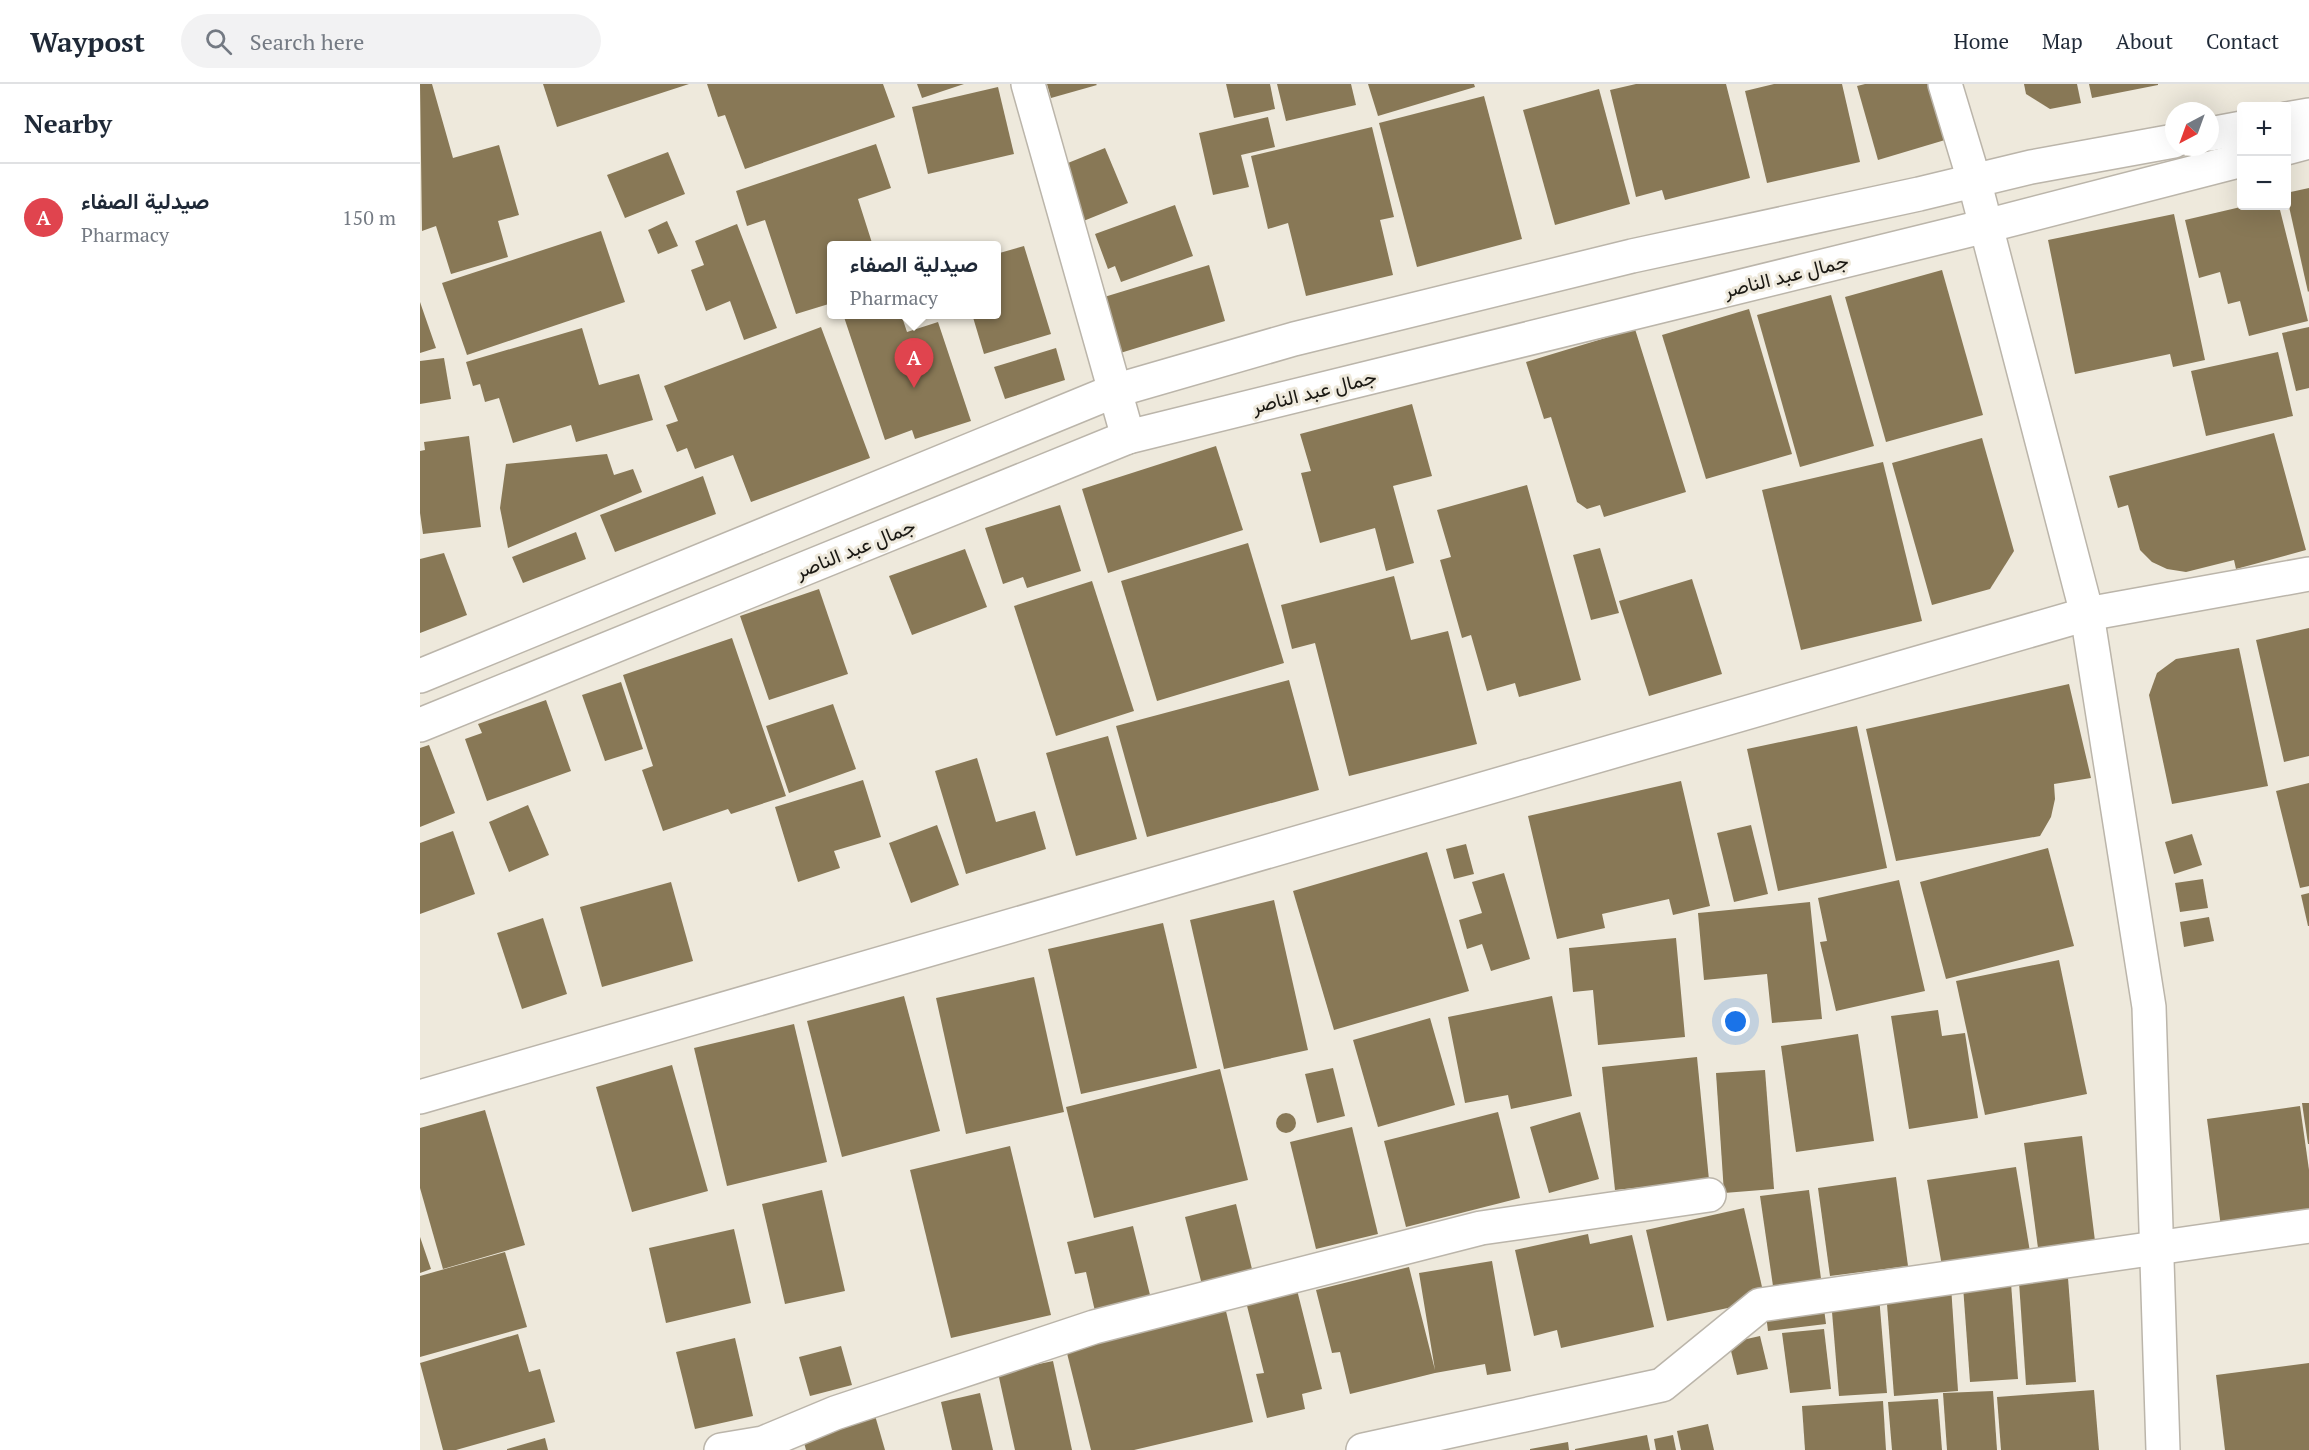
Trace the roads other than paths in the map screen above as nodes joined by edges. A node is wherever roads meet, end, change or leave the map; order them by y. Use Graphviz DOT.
graph roads {
  1 [pos="1028,84"];
  2 [pos="1945,84"];
  3 [pos="2309,115"];
  4 [pos="2291,119"];
  5 [pos="2237,129"];
  6 [pos="2219,132"];
  7 [pos="2309,142"];
  8 [pos="2165,143"];
  9 [pos="2291,147"];
  10 [pos="2237,161"];
  11 [pos="1974,180"];
  12 [pos="1986,226"];
  13 [pos="1114,391"];
  14 [pos="1128,437"];
  15 [pos="2309,574"];
  16 [pos="2087,614"];
  17 [pos="420,676"];
  18 [pos="420,724"];
  19 [pos="420,1096"];
  20 [pos="1709,1195"];
  21 [pos="2309,1226"];
  22 [pos="2156,1248"];
  23 [pos="721,1450"];
  24 [pos="1363,1450"];
  25 [pos="2163,1450"];
  1 -- 13 [label="street"];
  2 -- 11 [label="street"];
  3 -- 4 [label="street"];
  5 -- 6 [label="street"];
  7 -- 9 [label="street"];
  8 -- 11 [label="street"];
  10 -- 12 [label="street, جمال عبد الناصر"];
  11 -- 12 [label="street"];
  11 -- 13 [label="street"];
  12 -- 14 [label="street, جمال عبد الناصر"];
  12 -- 16 [label="street"];
  13 -- 14 [label="street"];
  13 -- 17 [label="street"];
  14 -- 18 [label="street, جمال عبد الناصر"];
  15 -- 16 [label="street"];
  16 -- 19 [label="street"];
  16 -- 22 [label="street"];
  20 -- 23 [label="street"];
  21 -- 22 [label="street"];
  22 -- 24 [label="street"];
  22 -- 25 [label="street"];
}
